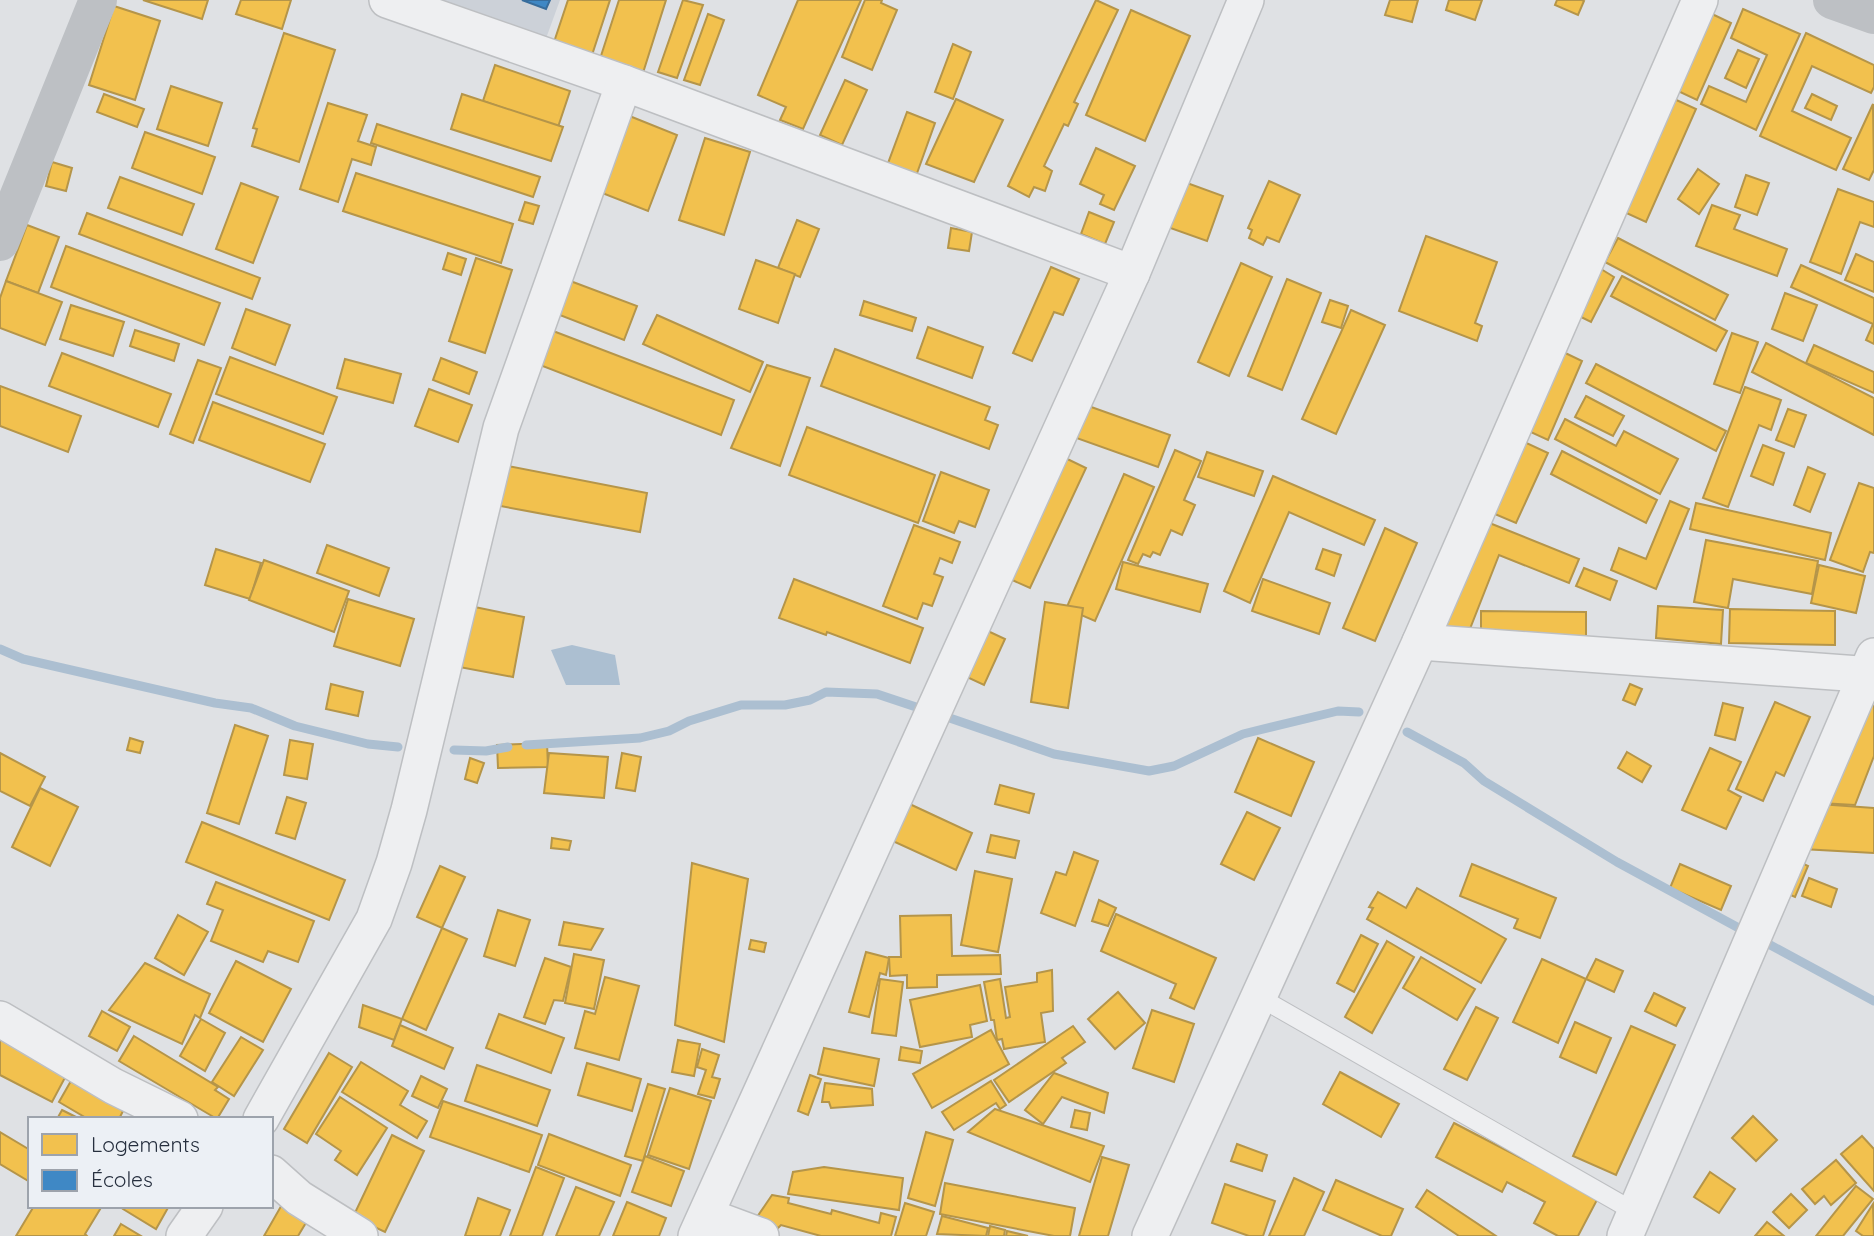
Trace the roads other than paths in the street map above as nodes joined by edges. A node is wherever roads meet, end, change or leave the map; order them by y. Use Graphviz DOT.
graph roads {
  1 [pos="98,0"];
  2 [pos="387,0"];
  3 [pos="1246,0"];
  4 [pos="1700,0"];
  5 [pos="1832,0"];
  6 [pos="1874,15"];
  7 [pos="624,83"];
  8 [pos="0,242"];
  9 [pos="1132,273"];
  10 [pos="1420,642"];
  11 [pos="1872,668"];
  12 [pos="1259,997"];
  13 [pos="0,1019"];
  14 [pos="176,1117"];
  15 [pos="262,1117"];
  16 [pos="273,1175"];
  17 [pos="204,1208"];
  18 [pos="1630,1224"];
  19 [pos="702,1226"];
  20 [pos="184,1236"];
  21 [pos="360,1236"];
  22 [pos="761,1236"];
  23 [pos="1150,1236"];
  1 -- 8 [label="street"];
  2 -- 7 [label="street"];
  3 -- 9 [label="street"];
  4 -- 10 [label="street"];
  5 -- 6 [label="street"];
  7 -- 9 [label="street"];
  7 -- 15 [label="street"];
  9 -- 19 [label="street"];
  10 -- 11 [label="street"];
  10 -- 12 [label="street"];
  11 -- 18 [label="street"];
  12 -- 18 [label="lane"];
  12 -- 23 [label="street"];
  13 -- 14 [label="street"];
  16 -- 21 [label="street"];
  17 -- 20 [label="street"];
  19 -- 22 [label="street"];
}
